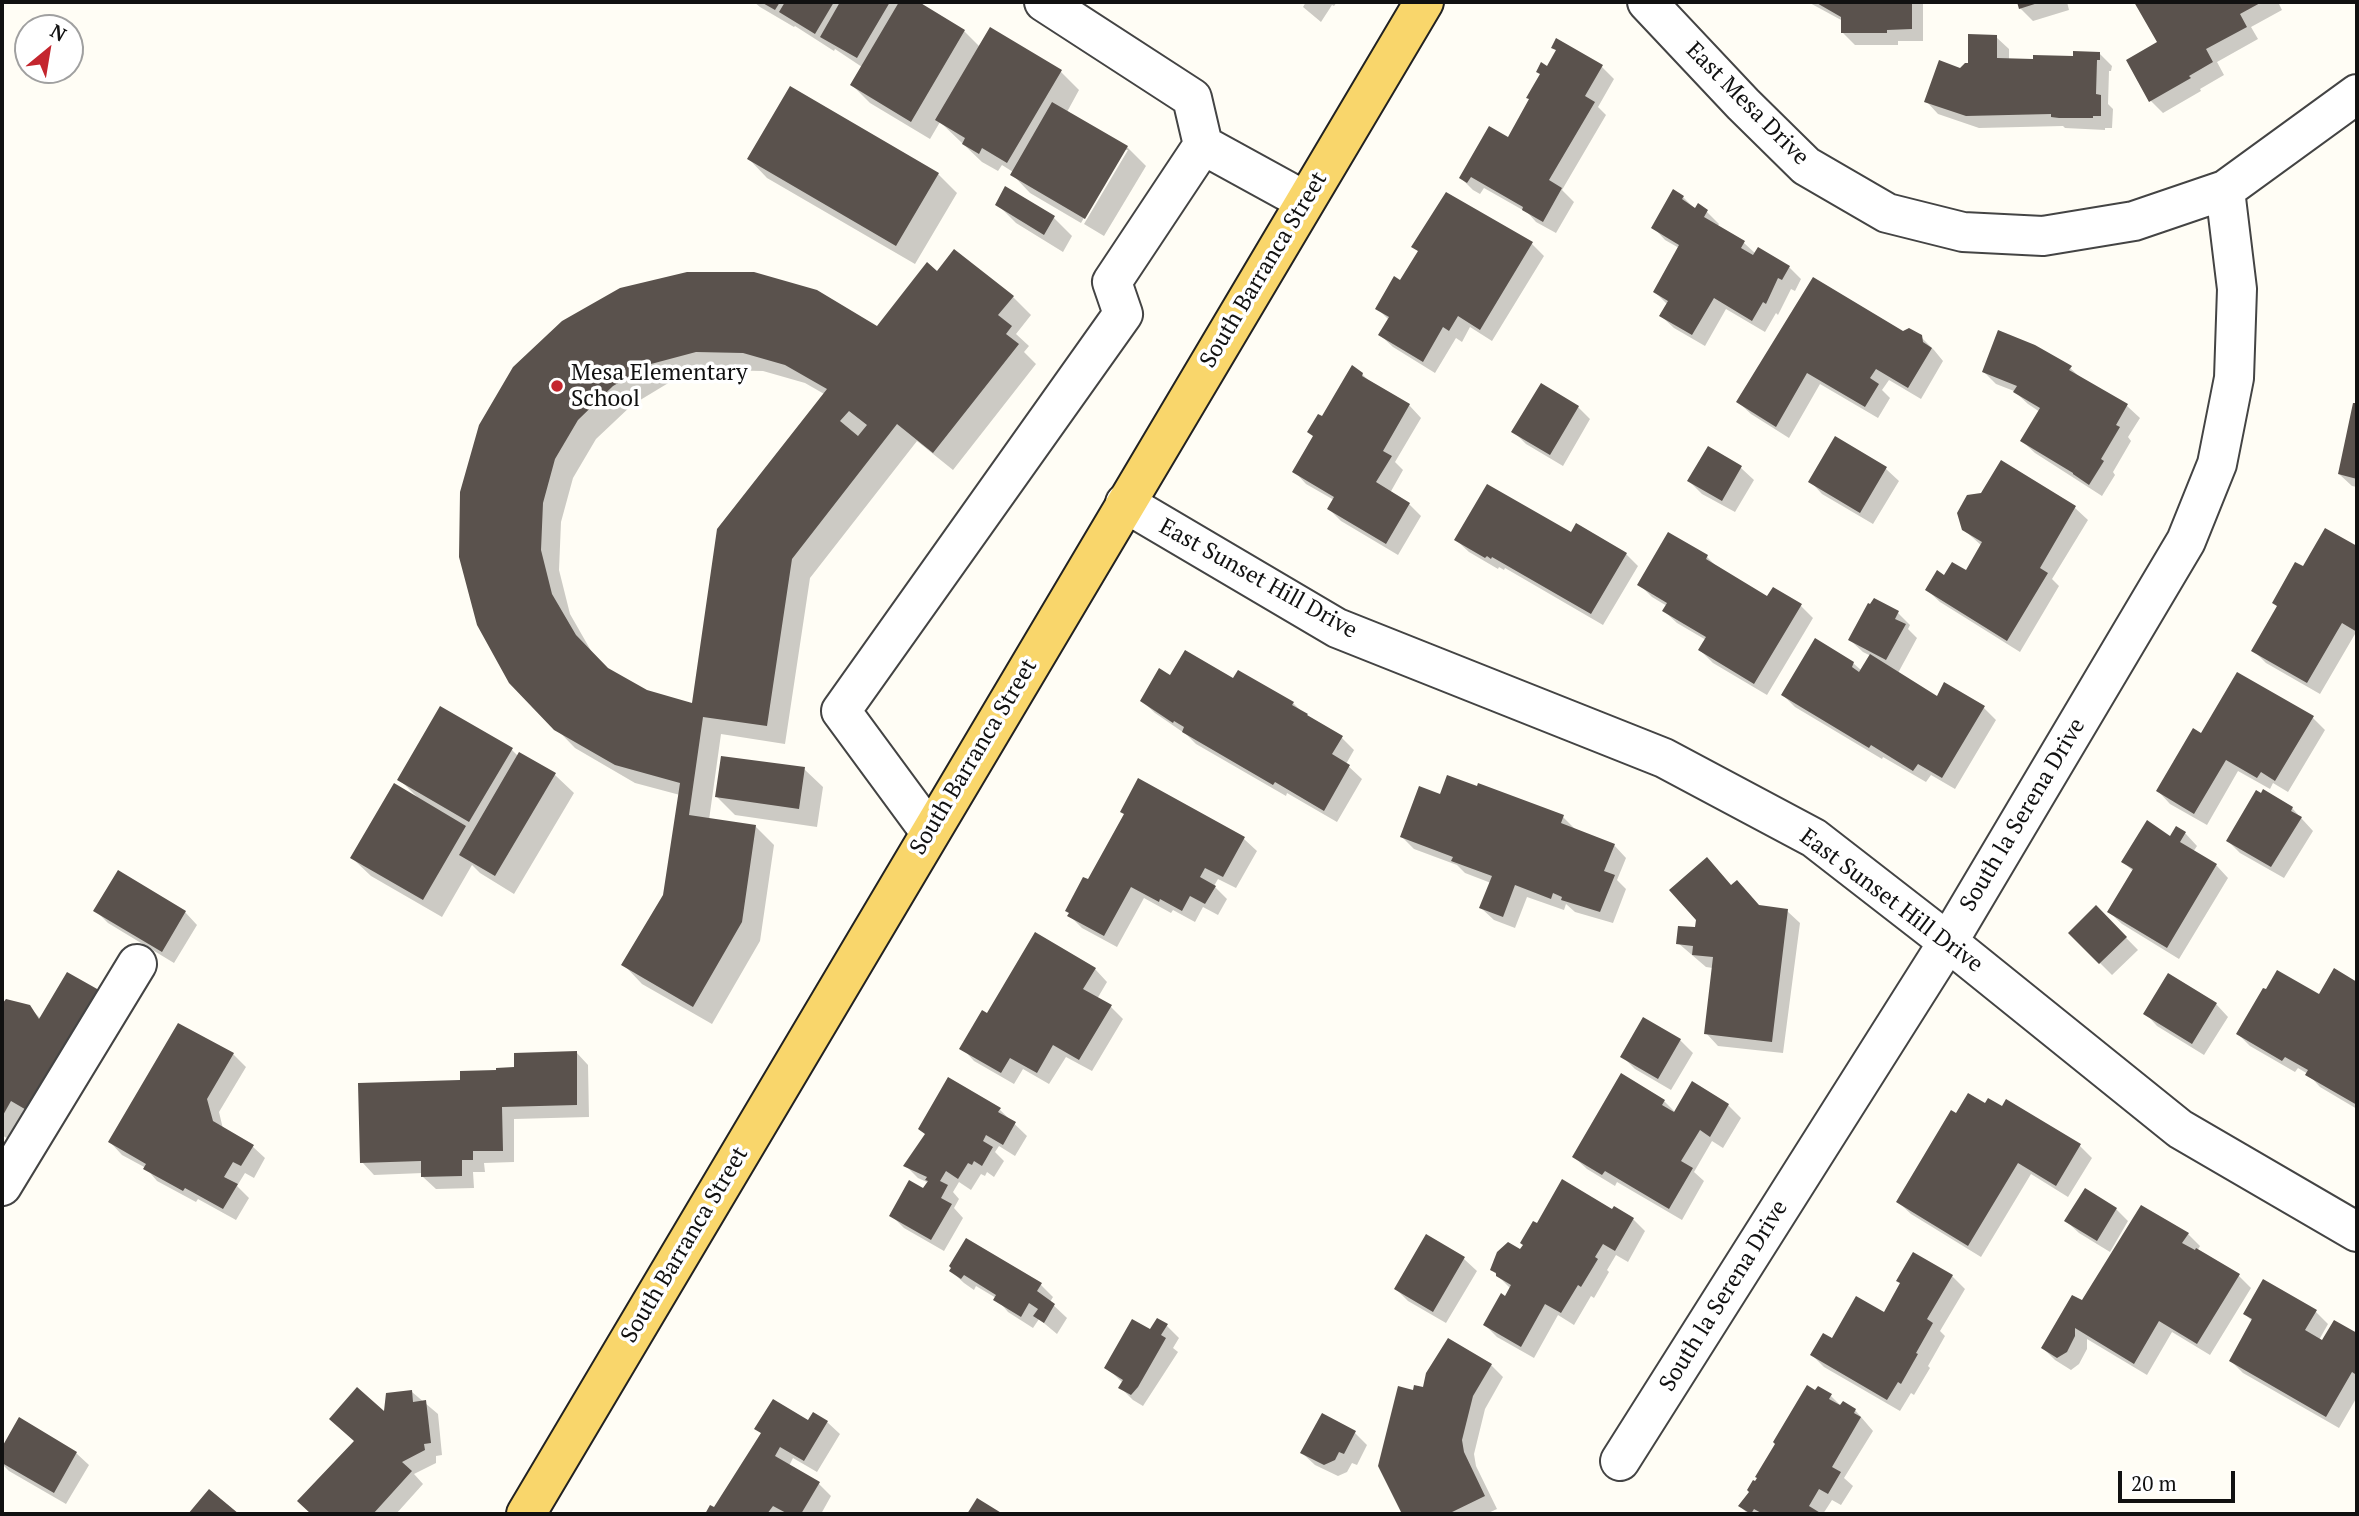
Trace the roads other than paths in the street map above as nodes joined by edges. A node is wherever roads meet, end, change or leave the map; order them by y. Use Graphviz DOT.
graph roads {
  1 [pos="1044,2"];
  2 [pos="1424,2"];
  3 [pos="1647,2"];
  4 [pos="2357,94"];
  5 [pos="1203,145"];
  6 [pos="2225,190"];
  7 [pos="1305,201"];
  8 [pos="1125,503"];
  9 [pos="930,832"];
  10 [pos="1948,942"];
  11 [pos="137,964"];
  12 [pos="2,1186"];
  13 [pos="2357,1232"];
  14 [pos="1620,1461"];
  15 [pos="526,1514"];
  1 -- 5 [label="street"];
  2 -- 7 [label="main road, South Barranca Street"];
  3 -- 6 [label="street, East Mesa Drive"];
  4 -- 6 [label="street, East Mesa Drive"];
  5 -- 7 [label="street"];
  5 -- 9 [label="street"];
  6 -- 10 [label="street, South la Serena Drive"];
  7 -- 8 [label="main road, South Barranca Street"];
  8 -- 9 [label="main road, South Barranca Street"];
  8 -- 10 [label="street, East Sunset Hill Drive"];
  9 -- 15 [label="main road, South Barranca Street"];
  10 -- 13 [label="street, East Sunset Hill Drive"];
  10 -- 14 [label="street, South la Serena Drive"];
  11 -- 12 [label="street"];
}
